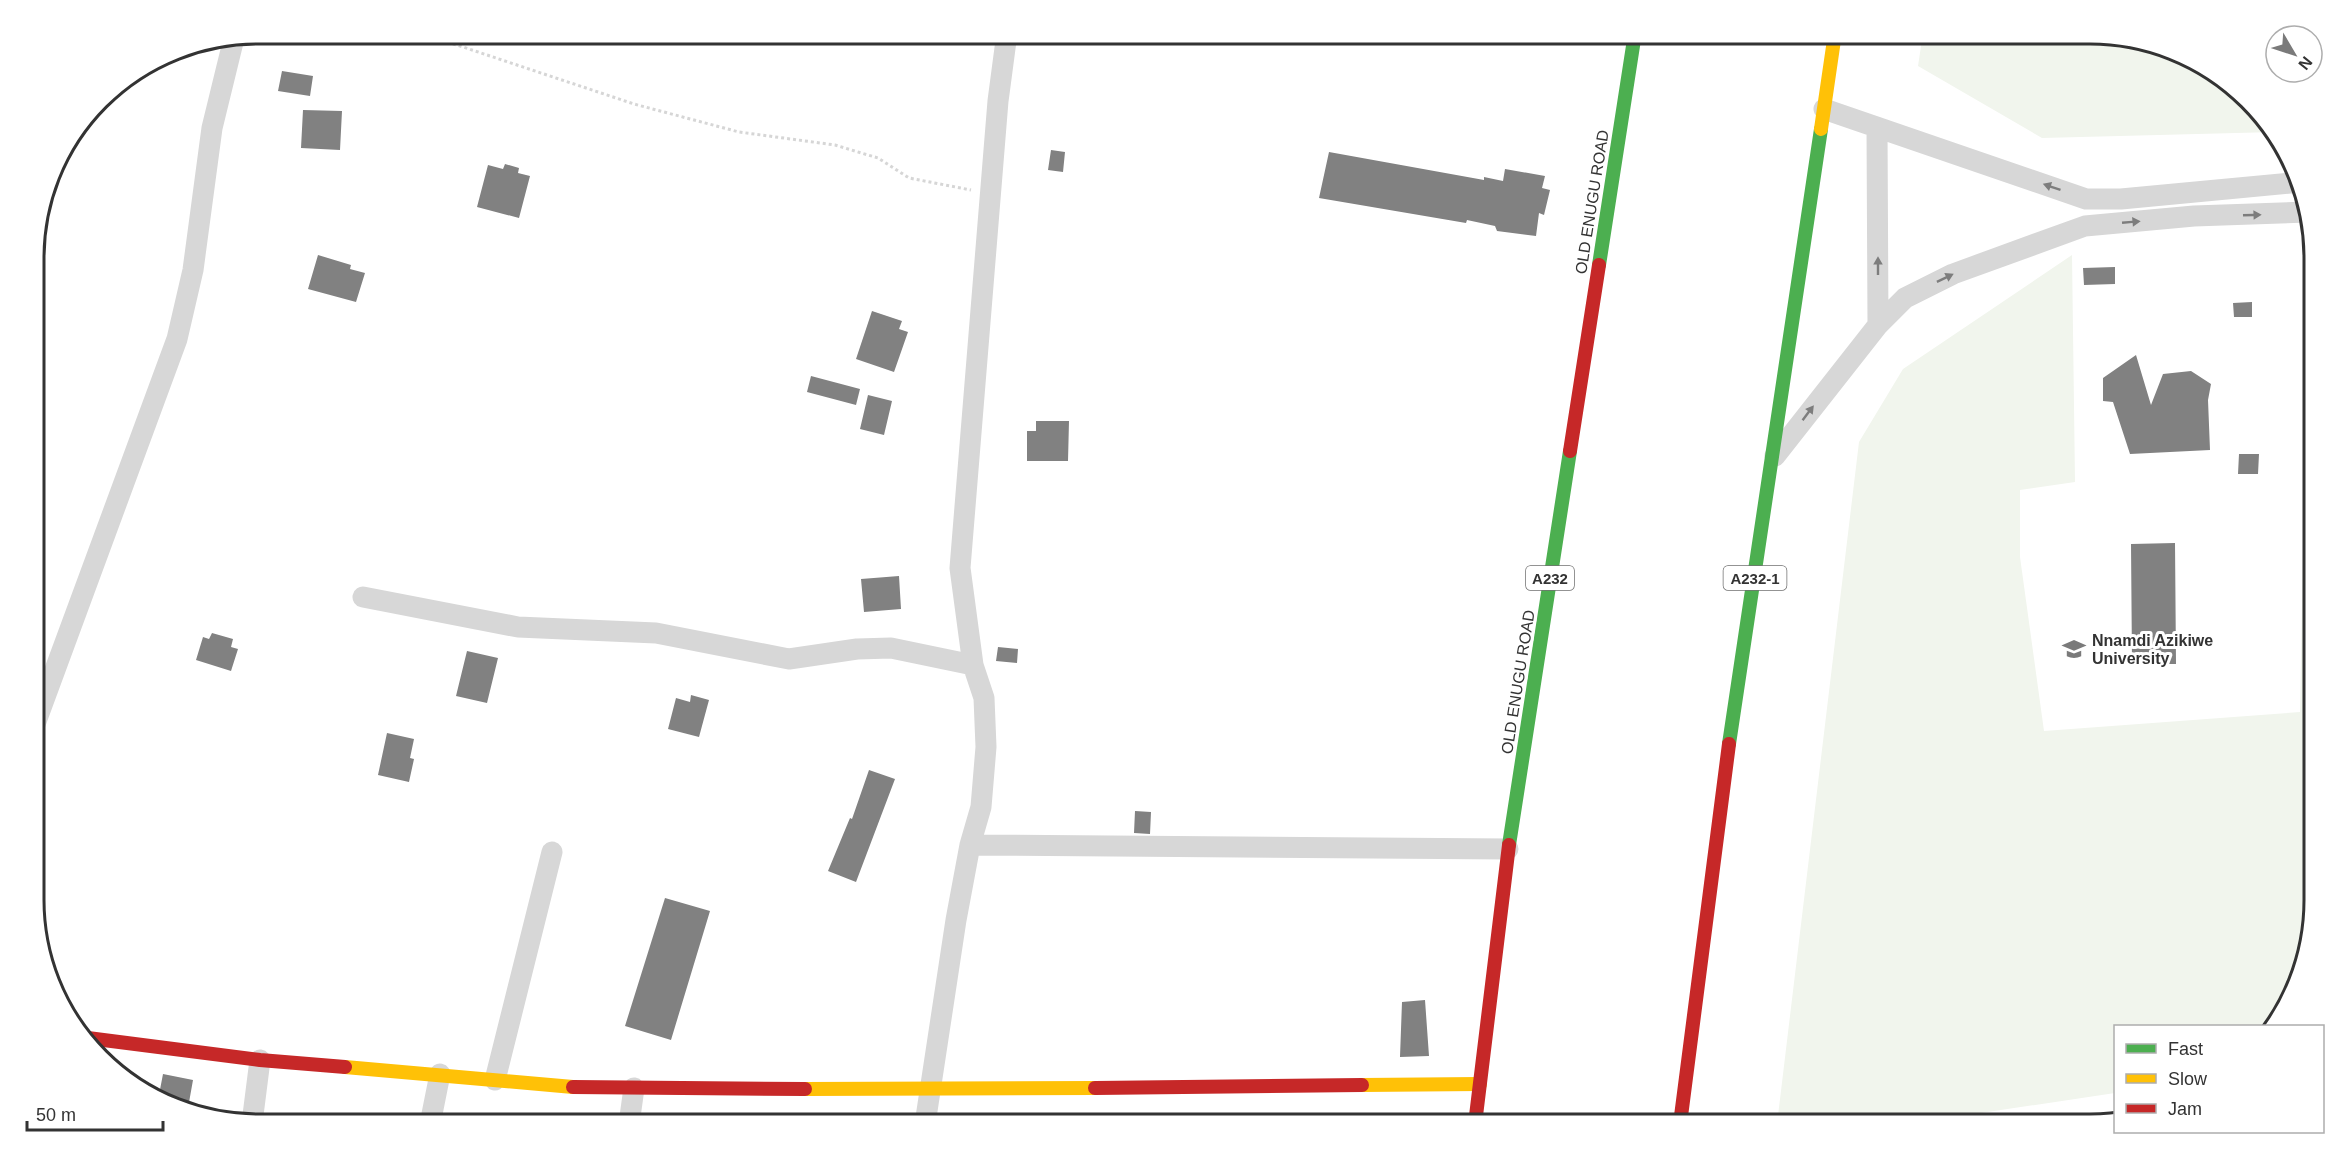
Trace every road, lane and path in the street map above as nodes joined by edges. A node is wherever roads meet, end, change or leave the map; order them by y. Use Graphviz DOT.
graph roads {
  1 [pos="452,44"];
  2 [pos="1006,44"];
  3 [pos="1633,44"];
  4 [pos="1833,44"];
  5 [pos="232,45"];
  6 [pos="1824,109"];
  7 [pos="1877,127"];
  8 [pos="2291,183"];
  9 [pos="992,185"];
  10 [pos="2299,212"];
  11 [pos="1878,325"];
  12 [pos="1773,459"];
  13 [pos="363,597"];
  14 [pos="973,664"];
  15 [pos="44,697"];
  16 [pos="970,845"];
  17 [pos="1508,849"];
  18 [pos="552,852"];
  19 [pos="95,1039"];
  20 [pos="260,1060"];
  21 [pos="440,1074"];
  22 [pos="495,1080"];
  23 [pos="1480,1084"];
  24 [pos="932,1087"];
  25 [pos="634,1088"];
  26 [pos="253,1114"];
  27 [pos="432,1114"];
  28 [pos="630,1114"];
  29 [pos="928,1114"];
  30 [pos="1476,1114"];
  31 [pos="1681,1114"];
  1 -- 9 [label="path"];
  2 -- 9 [label="street"];
  3 -- 17 [label="main road, OLD ENUGU ROAD / A232"];
  4 -- 6 [label="main road, A232-1"];
  5 -- 15 [label="street"];
  6 -- 7 [label="street"];
  6 -- 12 [label="main road, A232-1"];
  8 -- 7 [label="street, one-way"];
  11 -- 7 [label="street, one-way"];
  9 -- 14 [label="street"];
  11 -- 10 [label="street, one-way"];
  12 -- 11 [label="street, one-way"];
  12 -- 31 [label="main road, A232-1"];
  13 -- 14 [label="street"];
  14 -- 16 [label="street"];
  16 -- 17 [label="street"];
  16 -- 24 [label="street"];
  17 -- 23 [label="main road, OLD ENUGU ROAD / A232"];
  18 -- 22 [label="street"];
  19 -- 20 [label="main road"];
  20 -- 21 [label="main road"];
  20 -- 26 [label="street"];
  21 -- 22 [label="main road"];
  21 -- 27 [label="street"];
  22 -- 25 [label="main road"];
  23 -- 24 [label="main road"];
  23 -- 30 [label="main road, OLD ENUGU ROAD / A232"];
  24 -- 25 [label="main road"];
  24 -- 29 [label="street"];
  25 -- 28 [label="street"];
}
